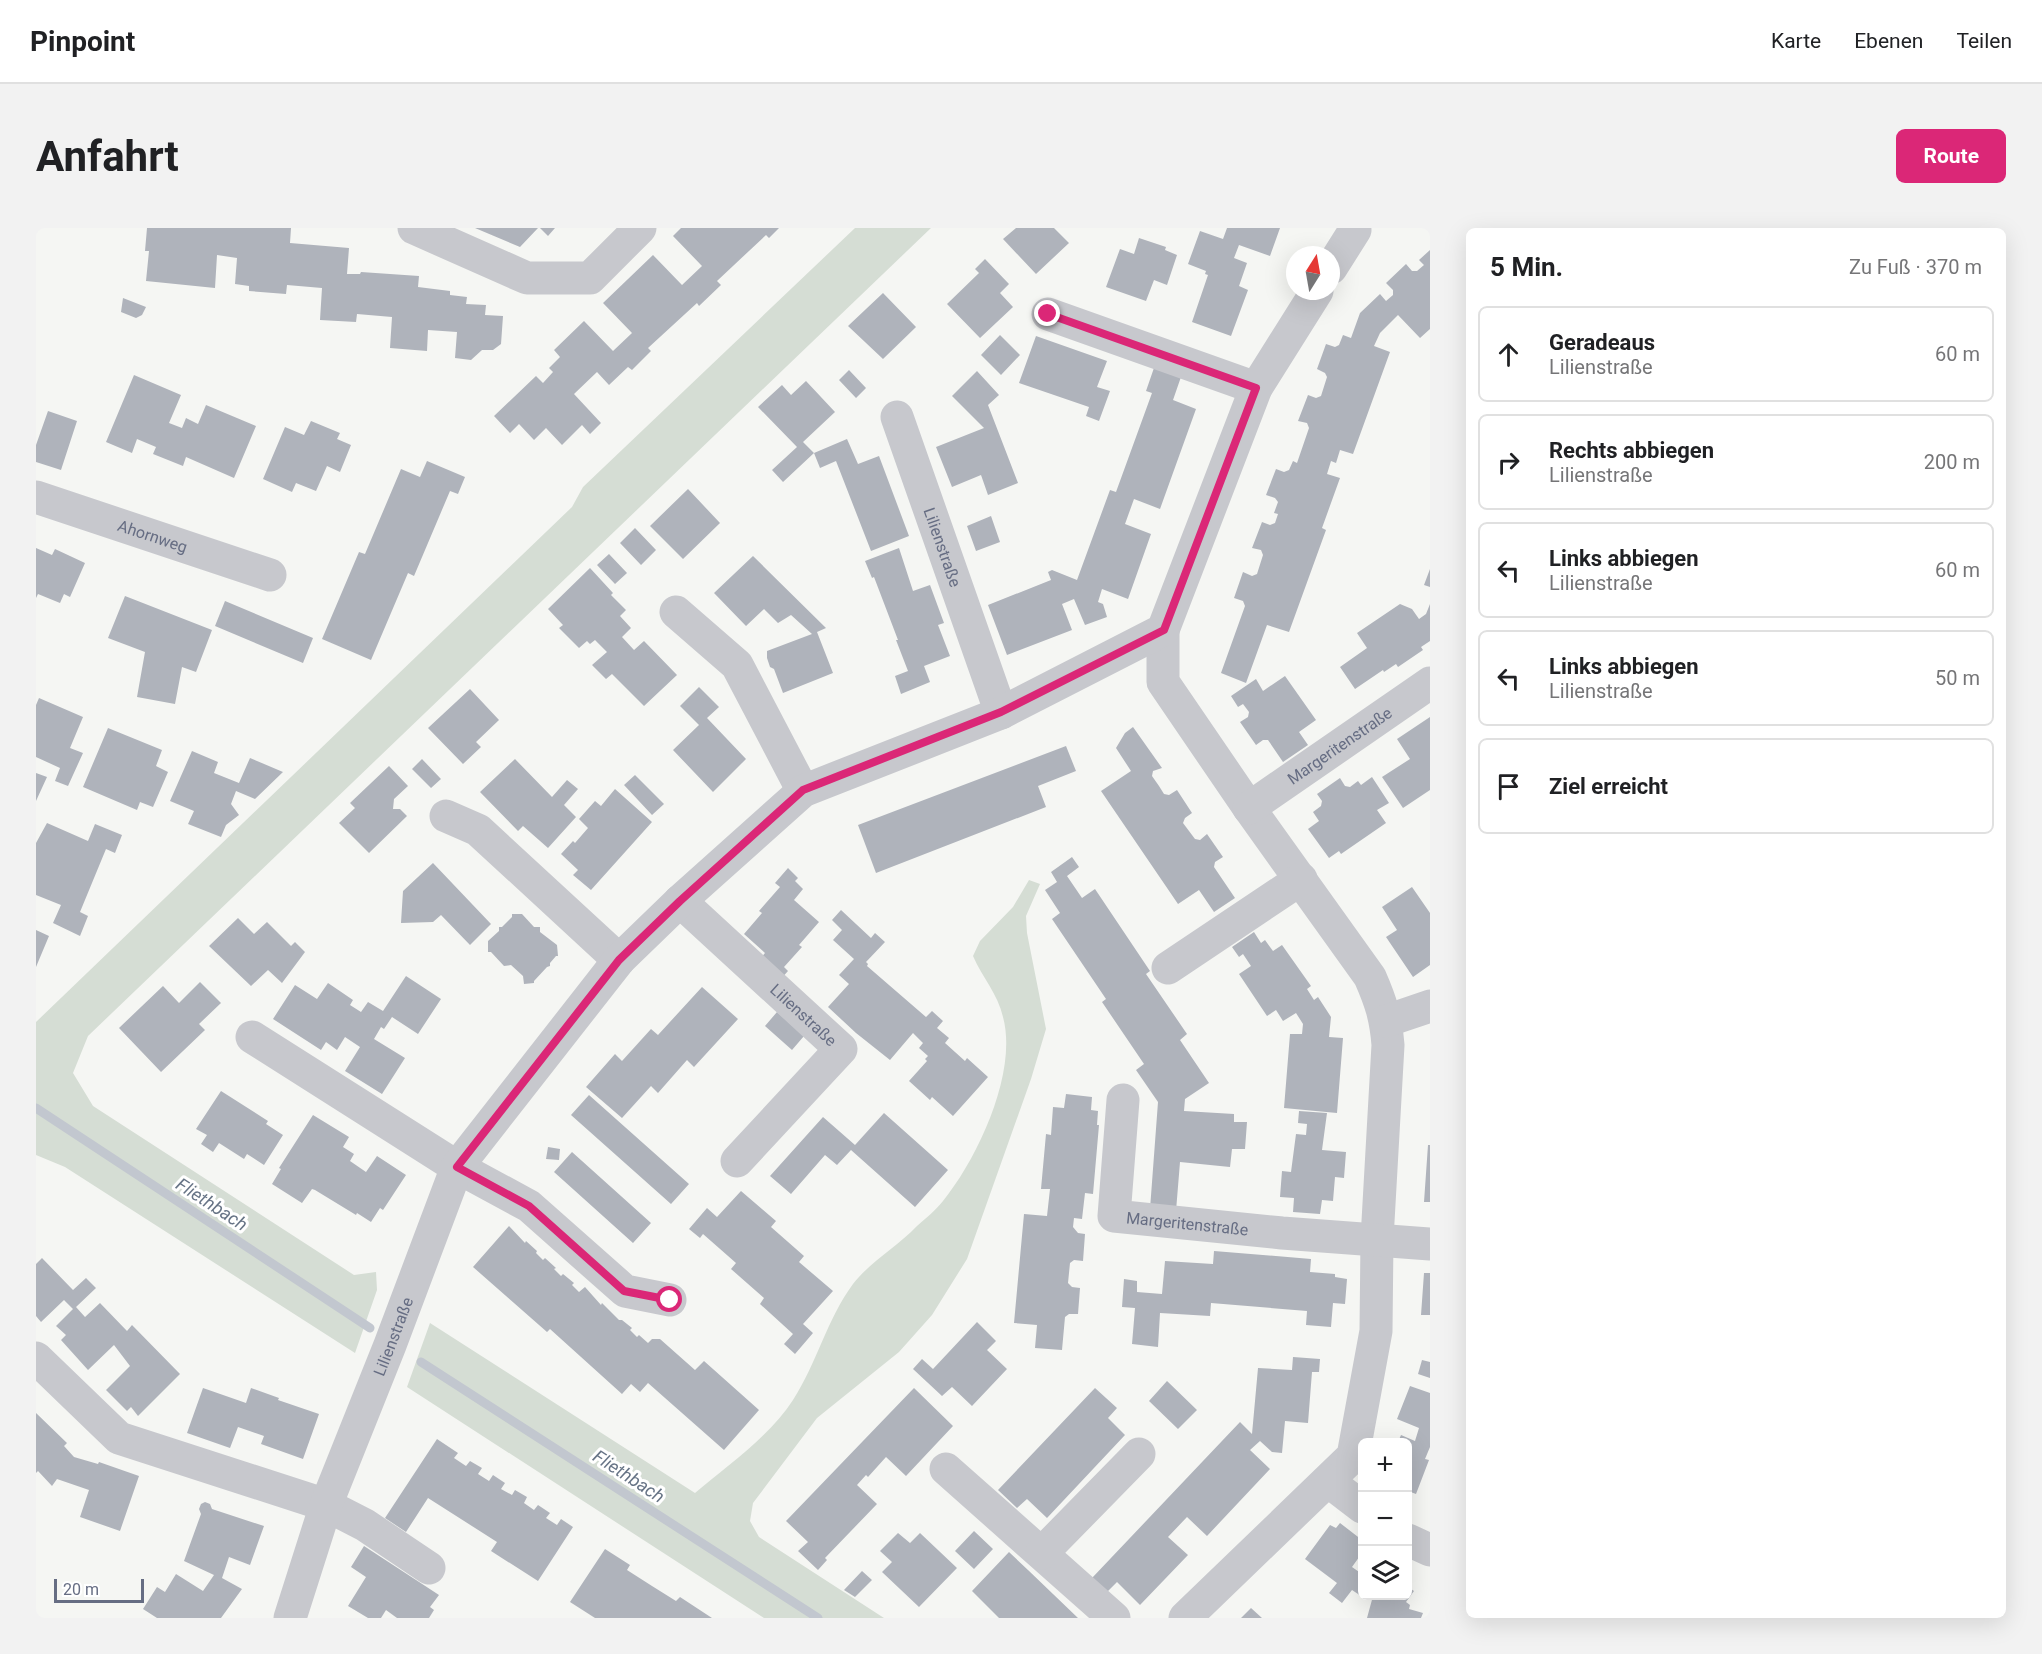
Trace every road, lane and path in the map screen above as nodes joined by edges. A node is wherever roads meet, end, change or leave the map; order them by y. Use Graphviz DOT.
graph roads {
  1 [pos="414,228"];
  2 [pos="640,228"];
  3 [pos="1356,228"];
  4 [pos="1340,254"];
  5 [pos="1311,300"];
  6 [pos="1048,314"];
  7 [pos="1256,388"];
  8 [pos="897,417"];
  9 [pos="36,497"];
  10 [pos="270,575"];
  11 [pos="676,612"];
  12 [pos="1164,630"];
  13 [pos="1430,682"];
  14 [pos="1001,712"];
  15 [pos="803,790"];
  16 [pos="1249,808"];
  17 [pos="446,816"];
  18 [pos="1301,879"];
  19 [pos="680,901"];
  20 [pos="619,960"];
  21 [pos="1168,968"];
  22 [pos="1430,1006"];
  23 [pos="1386,1020"];
  24 [pos="252,1037"];
  25 [pos="1123,1100"];
  26 [pos="737,1161"];
  27 [pos="457,1167"];
  28 [pos="1377,1239"];
  29 [pos="1430,1244"];
  30 [pos="670,1300"];
  31 [pos="36,1358"];
  32 [pos="1139,1454"];
  33 [pos="946,1469"];
  34 [pos="1328,1481"];
  35 [pos="1358,1504"];
  36 [pos="326,1505"];
  37 [pos="1412,1542"];
  38 [pos="1430,1550"];
  39 [pos="1042,1553"];
  40 [pos="429,1568"];
  41 [pos="290,1618"];
  42 [pos="1114,1618"];
  43 [pos="1185,1618"];
  1 -- 2 [label="street"];
  3 -- 4 [label="street"];
  5 -- 7 [label="street"];
  6 -- 7 [label="street"];
  7 -- 12 [label="street"];
  8 -- 14 [label="street, Lilienstraße"];
  9 -- 10 [label="street, Ahornweg"];
  11 -- 15 [label="street"];
  12 -- 14 [label="street, Lilienstraße"];
  12 -- 16 [label="street"];
  13 -- 16 [label="street, Margeritenstraße"];
  14 -- 15 [label="street, Lilienstraße"];
  15 -- 19 [label="street, Lilienstraße"];
  16 -- 18 [label="street"];
  17 -- 20 [label="street"];
  18 -- 21 [label="street"];
  18 -- 23 [label="street"];
  19 -- 20 [label="street, Lilienstraße"];
  19 -- 26 [label="street, Lilienstraße"];
  20 -- 27 [label="street, Lilienstraße"];
  22 -- 23 [label="street"];
  23 -- 28 [label="street"];
  24 -- 27 [label="street"];
  25 -- 28 [label="street, Margeritenstraße"];
  27 -- 30 [label="street"];
  27 -- 36 [label="street, Lilienstraße"];
  28 -- 29 [label="street, Margeritenstraße"];
  28 -- 34 [label="street"];
  31 -- 36 [label="street"];
  32 -- 39 [label="street"];
  33 -- 39 [label="street"];
  34 -- 35 [label="street"];
  34 -- 43 [label="street"];
  36 -- 40 [label="street"];
  36 -- 41 [label="street, Lilienstraße"];
  37 -- 38 [label="street"];
  39 -- 42 [label="street"];
}
